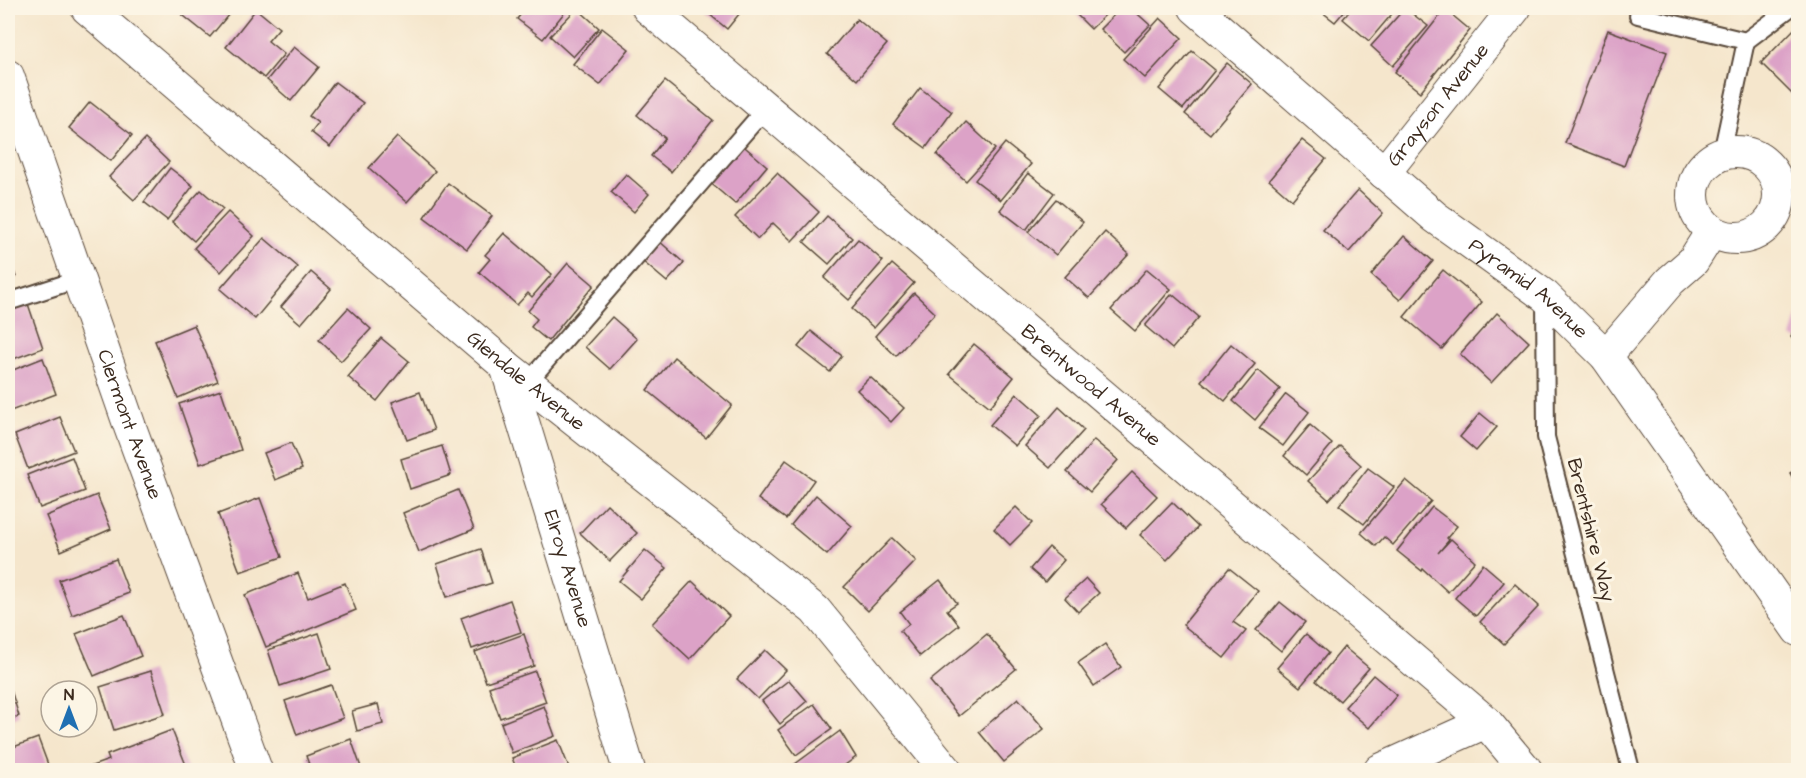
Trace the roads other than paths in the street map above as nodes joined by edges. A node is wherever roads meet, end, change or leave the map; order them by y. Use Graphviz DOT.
graph roads {
  1 [pos="87,8"];
  2 [pos="648,8"];
  3 [pos="1195,8"];
  4 [pos="1515,8"];
  5 [pos="1790,8"];
  6 [pos="1638,15"];
  7 [pos="1746,41"];
  8 [pos="8,76"];
  9 [pos="766,108"];
  10 [pos="1722,153"];
  11 [pos="1384,173"];
  12 [pos="1712,231"];
  13 [pos="80,279"];
  14 [pos="1545,296"];
  15 [pos="8,302"];
  16 [pos="1606,356"];
  17 [pos="517,374"];
  18 [pos="1798,630"];
  19 [pos="1486,722"];
  20 [pos="256,771"];
  21 [pos="629,771"];
  22 [pos="946,771"];
  23 [pos="1380,771"];
  24 [pos="1526,771"];
  25 [pos="1631,771"];
  1 -- 17 [label="street, Glendale Avenue"];
  2 -- 9 [label="street, Brentwood Avenue"];
  3 -- 11 [label="street, Pyramid Avenue"];
  4 -- 11 [label="street, Grayson Avenue"];
  5 -- 7 [label="lane"];
  6 -- 7 [label="lane"];
  7 -- 10 [label="lane"];
  8 -- 13 [label="street, Clermont Avenue"];
  9 -- 17 [label="lane"];
  9 -- 19 [label="street, Brentwood Avenue"];
  10 -- 12 [label="street"];
  10 -- 12 [label="street"];
  11 -- 14 [label="street, Pyramid Avenue"];
  12 -- 16 [label="street"];
  13 -- 15 [label="lane"];
  13 -- 20 [label="street, Clermont Avenue"];
  14 -- 16 [label="street, Pyramid Avenue"];
  14 -- 25 [label="lane, Brentshire Way"];
  16 -- 18 [label="street, Pyramid Avenue"];
  17 -- 21 [label="street, Elroy Avenue"];
  17 -- 22 [label="street, Glendale Avenue"];
  19 -- 23 [label="street"];
  19 -- 24 [label="street, Brentwood Avenue"];
}
